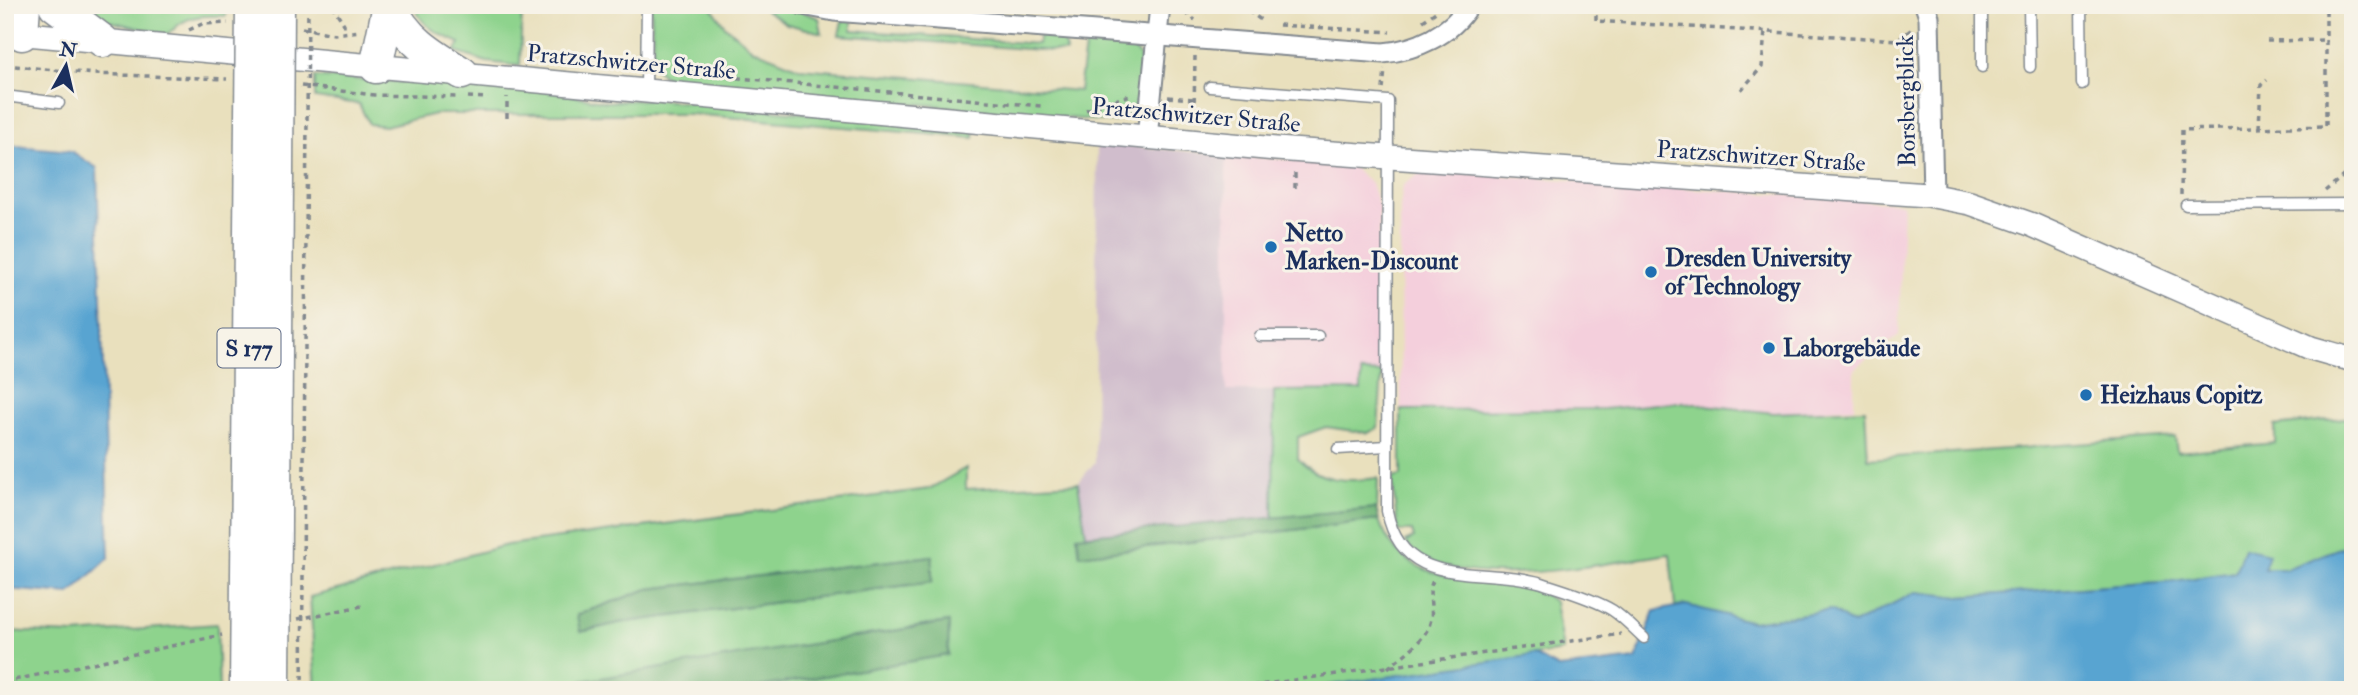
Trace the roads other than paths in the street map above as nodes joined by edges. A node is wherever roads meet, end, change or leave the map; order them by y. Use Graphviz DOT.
graph roads {
  1 [pos="55,5"];
  2 [pos="252,5"];
  3 [pos="278,5"];
  4 [pos="389,5"];
  5 [pos="647,5"];
  6 [pos="803,5"];
  7 [pos="1160,5"];
  8 [pos="1469,5"];
  9 [pos="1982,5"];
  10 [pos="2029,5"];
  11 [pos="2081,5"];
  12 [pos="1927,11"];
  13 [pos="17,24"];
  14 [pos="1158,34"];
  15 [pos="103,41"];
  16 [pos="376,67"];
  17 [pos="1982,67"];
  18 [pos="2030,67"];
  19 [pos="462,74"];
  20 [pos="2082,84"];
  21 [pos="1210,87"];
  22 [pos="646,89"];
  23 [pos="5,96"];
  24 [pos="59,103"];
  25 [pos="1147,138"];
  26 [pos="1387,158"];
  27 [pos="1933,196"];
  28 [pos="2353,204"];
  29 [pos="2186,205"];
  30 [pos="1260,336"];
  31 [pos="1318,336"];
  32 [pos="2353,360"];
  33 [pos="1387,446"];
  34 [pos="1338,449"];
  35 [pos="1641,635"];
  36 [pos="246,690"];
  37 [pos="274,690"];
  1 -- 15 [label="highway"];
  2 -- 36 [label="highway, S 177, bridge"];
  3 -- 37 [label="highway, S 177, bridge"];
  4 -- 16 [label="highway"];
  4 -- 19 [label="highway"];
  5 -- 22 [label="lane"];
  6 -- 14 [label="street"];
  7 -- 14 [label="street"];
  8 -- 14 [label="street"];
  9 -- 17 [label="lane"];
  10 -- 18 [label="lane"];
  11 -- 20 [label="lane"];
  12 -- 27 [label="street, Borsbergblick"];
  13 -- 15 [label="street, Pratzschwitzer Straße"];
  14 -- 25 [label="street"];
  15 -- 16 [label="street, Pratzschwitzer Straße"];
  16 -- 19 [label="street, Pratzschwitzer Straße"];
  19 -- 22 [label="street, Pratzschwitzer Straße"];
  21 -- 26 [label="lane"];
  22 -- 25 [label="street, Pratzschwitzer Straße"];
  23 -- 24 [label="lane"];
  25 -- 26 [label="street, Pratzschwitzer Straße"];
  26 -- 27 [label="street, Pratzschwitzer Straße"];
  26 -- 33 [label="lane"];
  27 -- 32 [label="street, Pratzschwitzer Straße"];
  28 -- 29 [label="lane"];
  30 -- 31 [label="lane"];
  33 -- 34 [label="lane"];
  33 -- 35 [label="lane"];
}
